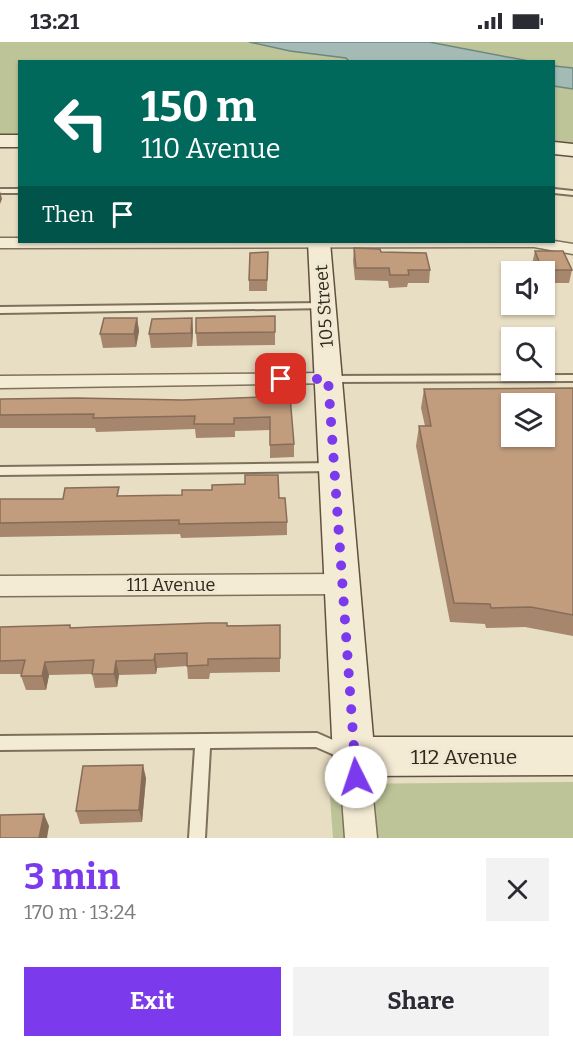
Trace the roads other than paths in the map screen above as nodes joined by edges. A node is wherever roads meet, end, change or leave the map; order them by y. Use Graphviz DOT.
graph roads {
  1 [pos="0,141"];
  2 [pos="18,141"];
  3 [pos="555,148"];
  4 [pos="573,150"];
  5 [pos="0,191"];
  6 [pos="18,191"];
  7 [pos="555,191"];
  8 [pos="573,194"];
  9 [pos="0,243"];
  10 [pos="18,243"];
  11 [pos="319,243"];
  12 [pos="540,243"];
  13 [pos="573,249"];
  14 [pos="326,306"];
  15 [pos="0,310"];
  16 [pos="573,378"];
  17 [pos="328,379"];
  18 [pos="0,382"];
  19 [pos="334,467"];
  20 [pos="0,471"];
  21 [pos="343,584"];
  22 [pos="0,586"];
  23 [pos="202,741"];
  24 [pos="0,742"];
  25 [pos="573,756"];
  26 [pos="354,757"];
  27 [pos="197,838"];
  28 [pos="361,838"];
  1 -- 2 [label="street"];
  3 -- 4 [label="street"];
  5 -- 6 [label="lane"];
  7 -- 8 [label="lane"];
  9 -- 10 [label="street"];
  11 -- 14 [label="street, 105 Street"];
  12 -- 13 [label="street"];
  14 -- 15 [label="lane"];
  14 -- 17 [label="street, 105 Street"];
  16 -- 17 [label="lane"];
  17 -- 18 [label="street"];
  17 -- 19 [label="street, 105 Street"];
  19 -- 20 [label="lane"];
  19 -- 21 [label="street, 105 Street"];
  21 -- 22 [label="street, 111 Avenue"];
  21 -- 26 [label="street, 105 Street"];
  23 -- 24 [label="lane"];
  23 -- 26 [label="lane"];
  23 -- 27 [label="lane"];
  25 -- 26 [label="street, 112 Avenue"];
  26 -- 28 [label="street, 105 Street"];
}
